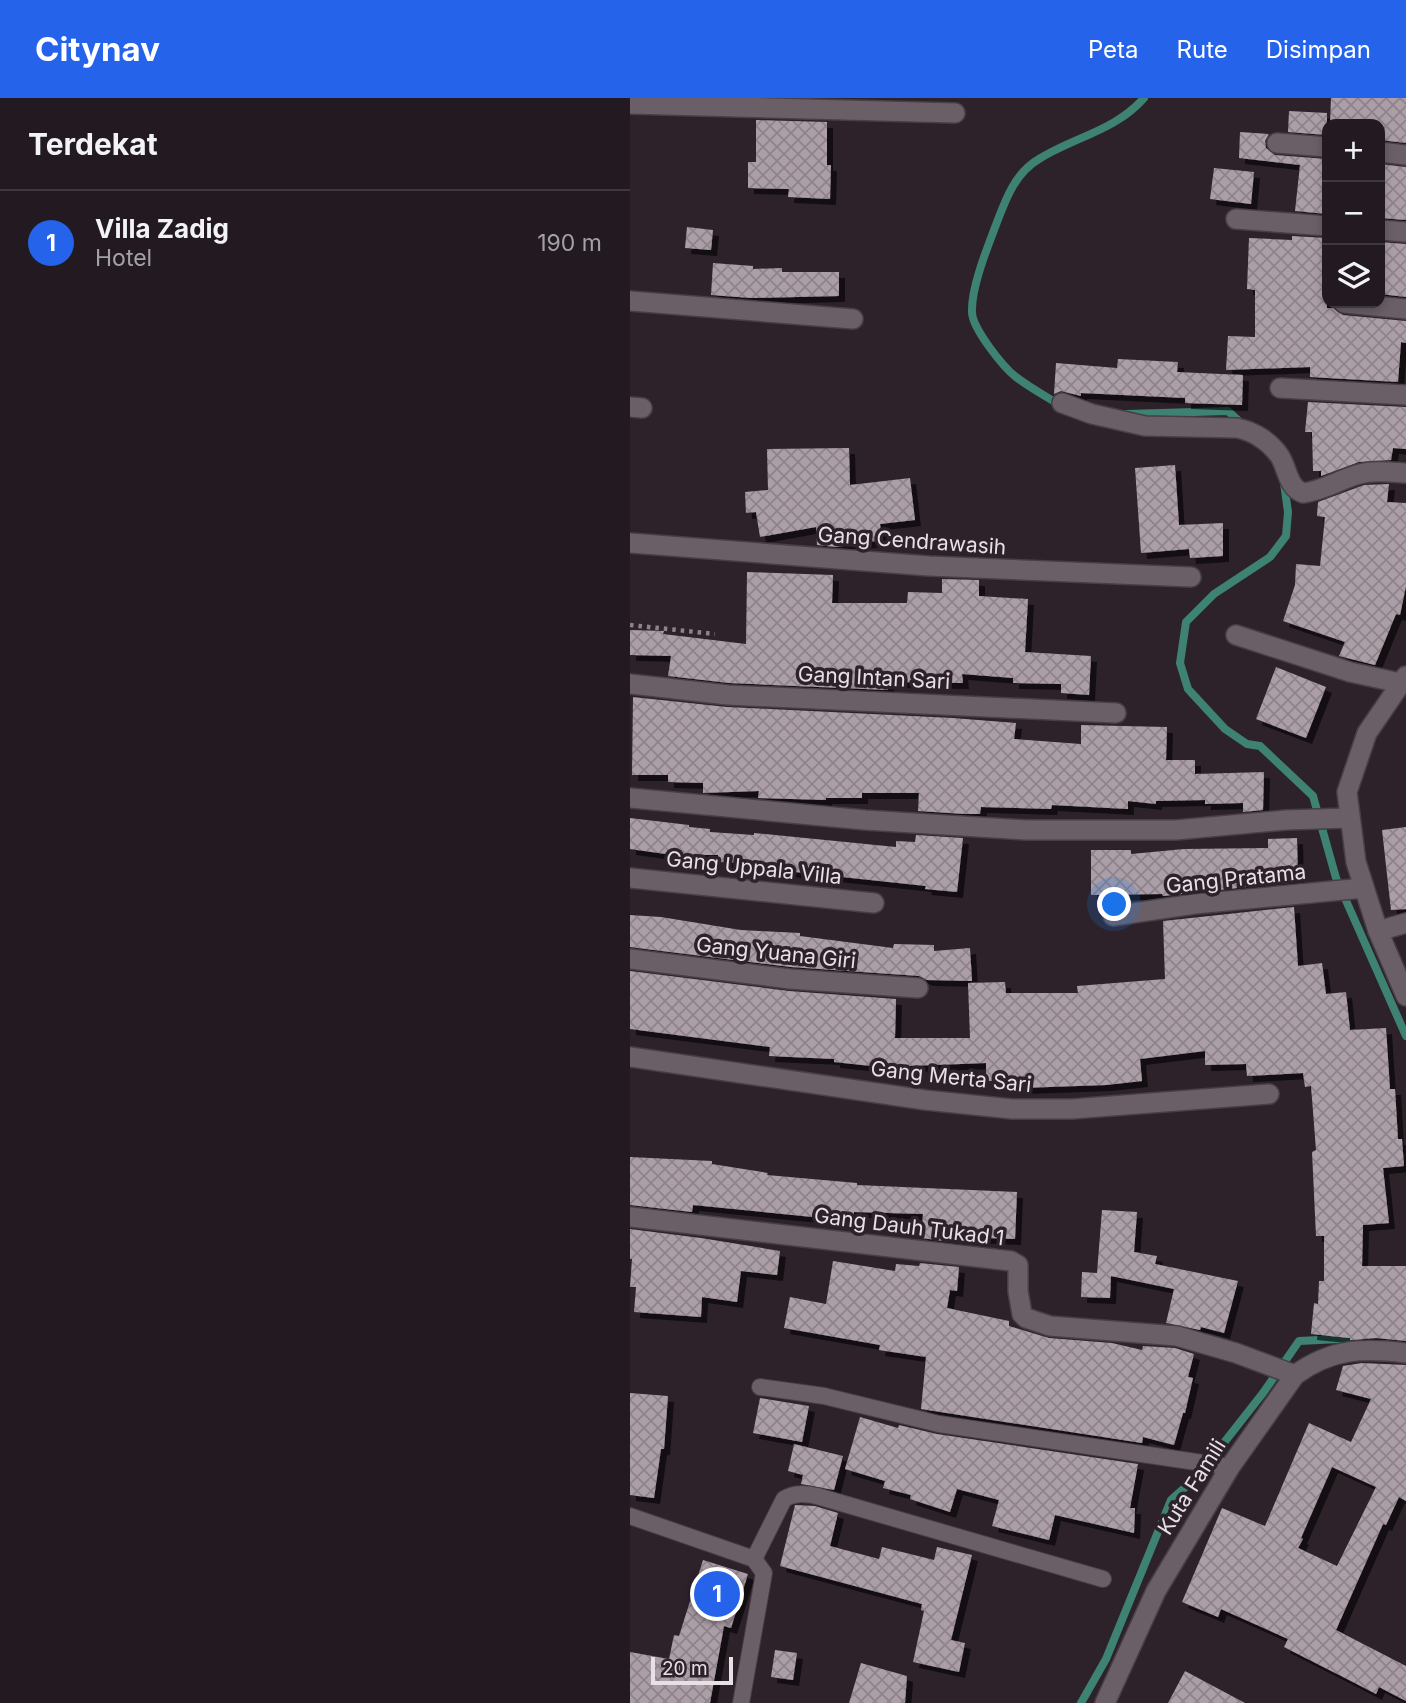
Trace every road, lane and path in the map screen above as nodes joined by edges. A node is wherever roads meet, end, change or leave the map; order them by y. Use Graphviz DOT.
graph roads {
  1 [pos="630,104"];
  2 [pos="865,105"];
  3 [pos="955,113"];
  4 [pos="1277,143"];
  5 [pos="1322,148"];
  6 [pos="1385,153"];
  7 [pos="1406,155"];
  8 [pos="1236,219"];
  9 [pos="1322,226"];
  10 [pos="1385,230"];
  11 [pos="1406,232"];
  12 [pos="630,301"];
  13 [pos="1385,307"];
  14 [pos="1406,309"];
  15 [pos="853,319"];
  16 [pos="1280,388"];
  17 [pos="1406,395"];
  18 [pos="1062,403"];
  19 [pos="1406,473"];
  20 [pos="630,543"];
  21 [pos="1191,577"];
  22 [pos="630,625"];
  23 [pos="715,634"];
  24 [pos="1236,635"];
  25 [pos="1403,680"];
  26 [pos="630,684"];
  27 [pos="1116,713"];
  28 [pos="630,798"];
  29 [pos="1349,818"];
  30 [pos="630,878"];
  31 [pos="1364,888"];
  32 [pos="874,903"];
  33 [pos="1113,916"];
  34 [pos="1406,923"];
  35 [pos="1378,931"];
  36 [pos="630,959"];
  37 [pos="918,988"];
  38 [pos="1406,996"];
  39 [pos="630,1057"];
  40 [pos="1269,1094"];
  41 [pos="630,1217"];
  42 [pos="1406,1353"];
  43 [pos="1296,1375"];
  44 [pos="760,1387"];
  45 [pos="1230,1467"];
  46 [pos="630,1516"];
  47 [pos="754,1559"];
  48 [pos="1103,1579"];
  49 [pos="741,1703"];
  50 [pos="1104,1703"];
  1 -- 2 [label="street"];
  2 -- 3 [label="street"];
  4 -- 5 [label="street"];
  6 -- 7 [label="street"];
  8 -- 9 [label="street"];
  10 -- 11 [label="street"];
  12 -- 15 [label="street"];
  13 -- 14 [label="street"];
  16 -- 17 [label="street"];
  18 -- 19 [label="street"];
  20 -- 21 [label="street, Gang Cendrawasih"];
  22 -- 23 [label="path"];
  24 -- 25 [label="street"];
  25 -- 29 [label="street"];
  26 -- 27 [label="street, Gang Intan Sari"];
  28 -- 29 [label="street"];
  29 -- 31 [label="street"];
  30 -- 32 [label="street, Gang Uppala Villa"];
  31 -- 33 [label="street, Gang Pratama"];
  31 -- 35 [label="street"];
  34 -- 35 [label="street"];
  35 -- 38 [label="street"];
  36 -- 37 [label="street, Gang Yuana Giri"];
  39 -- 40 [label="street, Gang Merta Sari"];
  41 -- 43 [label="street, Gang Dauh Tukad 1"];
  42 -- 43 [label="street, Kuta Famili"];
  43 -- 45 [label="street, Kuta Famili"];
  44 -- 45 [label="lane"];
  45 -- 50 [label="street, Kuta Famili"];
  46 -- 47 [label="lane"];
  47 -- 48 [label="lane"];
  47 -- 49 [label="lane"];
}
